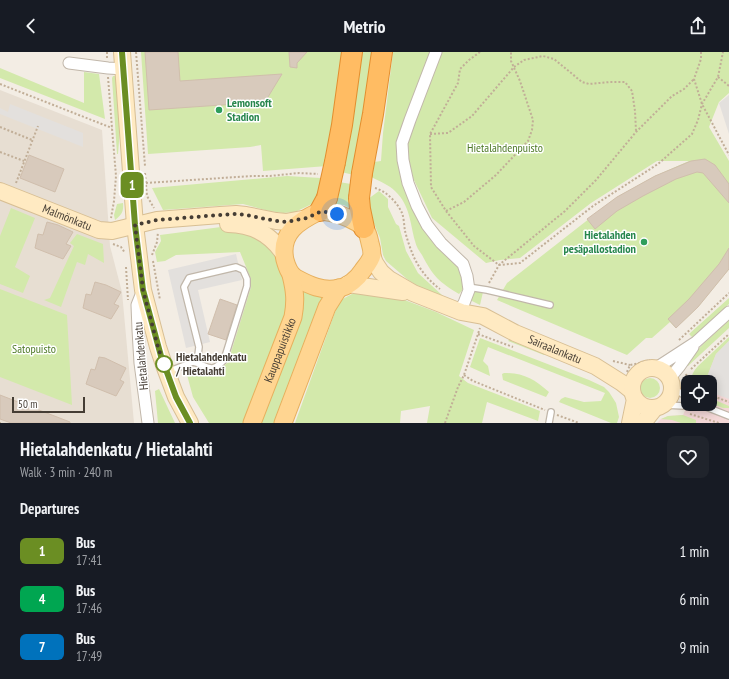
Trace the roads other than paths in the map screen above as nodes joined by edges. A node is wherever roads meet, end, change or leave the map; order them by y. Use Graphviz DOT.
graph roads {
  1 [pos="122,52"];
  2 [pos="352,52"];
  3 [pos="382,52"];
  4 [pos="436,52"];
  5 [pos="69,64"];
  6 [pos="124,69"];
  7 [pos="0,191"];
  8 [pos="318,209"];
  9 [pos="135,225"];
  10 [pos="157,225"];
  11 [pos="364,228"];
  12 [pos="283,253"];
  13 [pos="372,255"];
  14 [pos="291,275"];
  15 [pos="344,286"];
  16 [pos="468,286"];
  17 [pos="143,290"];
  18 [pos="413,293"];
  19 [pos="550,305"];
  20 [pos="460,311"];
  21 [pos="729,312"];
  22 [pos="696,342"];
  23 [pos="193,362"];
  24 [pos="595,366"];
  25 [pos="656,368"];
  26 [pos="640,371"];
  27 [pos="167,372"];
  28 [pos="671,383"];
  29 [pos="681,392"];
  30 [pos="633,395"];
  31 [pos="681,405"];
  32 [pos="659,406"];
  33 [pos="717,411"];
  34 [pos="551,412"];
  35 [pos="729,416"];
  36 [pos="148,423"];
  37 [pos="190,423"];
  38 [pos="252,423"];
  39 [pos="283,423"];
  40 [pos="549,423"];
  41 [pos="630,423"];
  42 [pos="643,423"];
  1 -- 6 [label="street"];
  2 -- 8 [label="highway, bridge"];
  3 -- 11 [label="highway, bridge"];
  4 -- 16 [label="street"];
  5 -- 6 [label="street"];
  6 -- 9 [label="street"];
  7 -- 9 [label="street, Malmönkatu"];
  8 -- 10 [label="street, Malmönkatu"];
  8 -- 11 [label="main road"];
  8 -- 12 [label="main road"];
  9 -- 10 [label="street, Malmönkatu"];
  9 -- 17 [label="street"];
  10 -- 12 [label="street, Malmönkatu"];
  11 -- 13 [label="main road"];
  12 -- 14 [label="main road"];
  13 -- 15 [label="main road"];
  13 -- 18 [label="street, Sairaalankatu"];
  14 -- 15 [label="main road"];
  14 -- 38 [label="main road, Kauppapuistikko"];
  15 -- 18 [label="street, Sairaalankatu"];
  15 -- 39 [label="main road"];
  16 -- 19 [label="lane"];
  16 -- 20 [label="street"];
  17 -- 27 [label="street"];
  17 -- 36 [label="street, Hietalahdenkatu"];
  18 -- 20 [label="street, Sairaalankatu"];
  20 -- 24 [label="street, Sairaalankatu"];
  21 -- 22 [label="street"];
  22 -- 25 [label="street"];
  22 -- 28 [label="street"];
  23 -- 23 [label="lane"];
  23 -- 27 [label="lane"];
  24 -- 26 [label="street, Sairaalankatu"];
  24 -- 30 [label="street, Sairaalankatu"];
  25 -- 26 [label="street"];
  25 -- 28 [label="street"];
  26 -- 30 [label="street"];
  27 -- 37 [label="street"];
  28 -- 29 [label="lane"];
  28 -- 32 [label="street"];
  30 -- 32 [label="street"];
  30 -- 41 [label="street"];
  31 -- 32 [label="lane"];
  32 -- 42 [label="street"];
  33 -- 35 [label="lane"];
  34 -- 40 [label="lane"];
}
